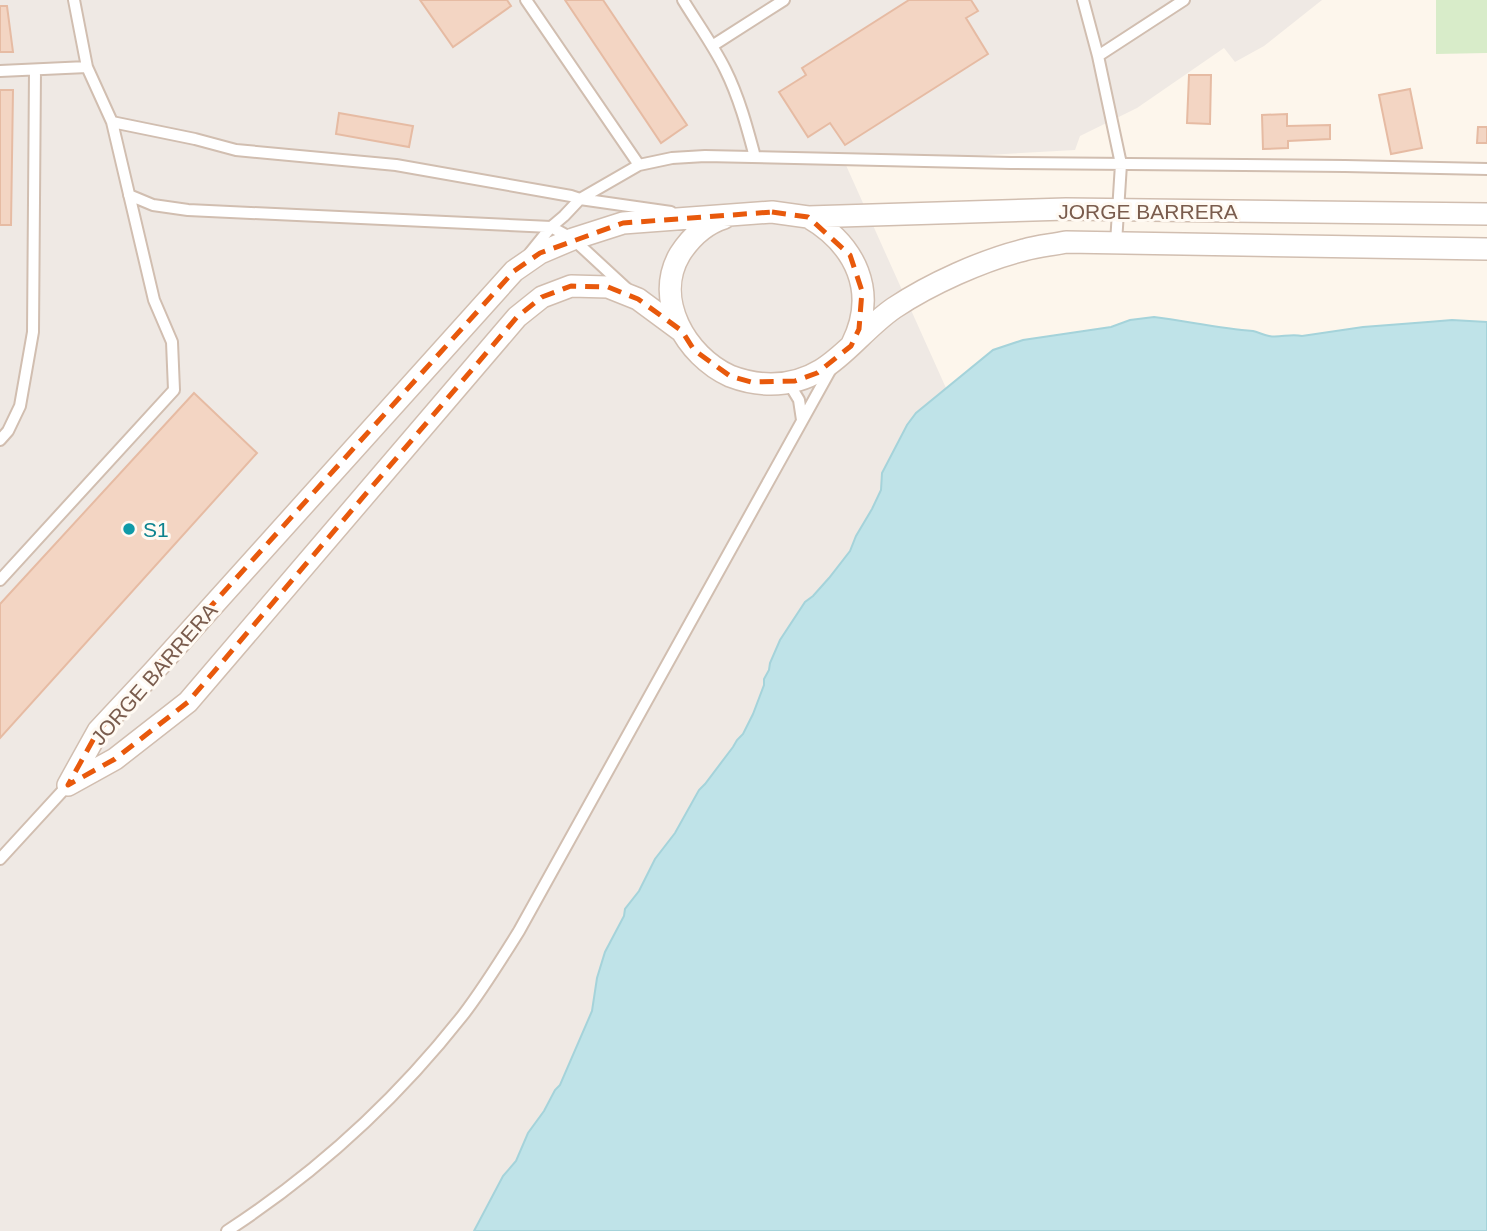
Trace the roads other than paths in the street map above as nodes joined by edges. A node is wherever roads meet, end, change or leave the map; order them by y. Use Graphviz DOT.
graph roads {
  1 [pos="74,0"];
  2 [pos="526,0"];
  3 [pos="683,0"];
  4 [pos="784,0"];
  5 [pos="1083,0"];
  6 [pos="1184,0"];
  7 [pos="712,46"];
  8 [pos="1098,56"];
  9 [pos="87,67"];
  10 [pos="35,70"];
  11 [pos="0,71"];
  12 [pos="112,122"];
  13 [pos="755,157"];
  14 [pos="1121,164"];
  15 [pos="639,165"];
  16 [pos="1487,169"];
  17 [pos="129,195"];
  18 [pos="580,199"];
  19 [pos="1118,210"];
  20 [pos="1487,214"];
  21 [pos="733,215"];
  22 [pos="701,216"];
  23 [pos="808,217"];
  24 [pos="551,227"];
  25 [pos="573,239"];
  26 [pos="1116,243"];
  27 [pos="1487,249"];
  28 [pos="514,271"];
  29 [pos="638,299"];
  30 [pos="682,331"];
  31 [pos="851,346"];
  32 [pos="835,361"];
  33 [pos="788,382"];
  34 [pos="802,420"];
  35 [pos="0,440"];
  36 [pos="0,580"];
  37 [pos="68,785"];
  38 [pos="0,859"];
  39 [pos="227,1231"];
  1 -- 9 [label="lane"];
  2 -- 15 [label="lane"];
  3 -- 7 [label="lane"];
  4 -- 7 [label="lane"];
  5 -- 8 [label="lane"];
  6 -- 8 [label="lane"];
  7 -- 13 [label="lane"];
  8 -- 14 [label="lane"];
  9 -- 10 [label="lane"];
  9 -- 12 [label="lane"];
  10 -- 11 [label="lane"];
  10 -- 35 [label="lane"];
  12 -- 17 [label="lane"];
  12 -- 18 [label="lane"];
  13 -- 14 [label="lane"];
  13 -- 15 [label="lane"];
  14 -- 16 [label="lane"];
  14 -- 19 [label="lane"];
  15 -- 18 [label="lane"];
  17 -- 24 [label="lane"];
  17 -- 36 [label="lane"];
  18 -- 22 [label="lane"];
  18 -- 24 [label="lane"];
  19 -- 20 [label="street, JORGE BARRERA"];
  19 -- 23 [label="street, JORGE BARRERA"];
  19 -- 26 [label="lane"];
  21 -- 22 [label="street, JORGE BARRERA"];
  21 -- 23 [label="street, JORGE BARRERA"];
  21 -- 30 [label="street, JORGE BARRERA"];
  22 -- 25 [label="street, JORGE BARRERA"];
  23 -- 31 [label="street, JORGE BARRERA"];
  24 -- 25 [label="lane"];
  24 -- 28 [label="lane"];
  25 -- 28 [label="street, JORGE BARRERA"];
  25 -- 29 [label="lane"];
  26 -- 27 [label="street, JORGE BARRERA"];
  26 -- 31 [label="street, JORGE BARRERA"];
  28 -- 37 [label="street, JORGE BARRERA"];
  29 -- 30 [label="street, JORGE BARRERA"];
  29 -- 37 [label="street, JORGE BARRERA"];
  30 -- 33 [label="street, JORGE BARRERA"];
  31 -- 32 [label="street, JORGE BARRERA"];
  32 -- 33 [label="street, JORGE BARRERA"];
  32 -- 34 [label="lane"];
  33 -- 34 [label="lane"];
  34 -- 39 [label="lane"];
  37 -- 38 [label="lane"];
}
